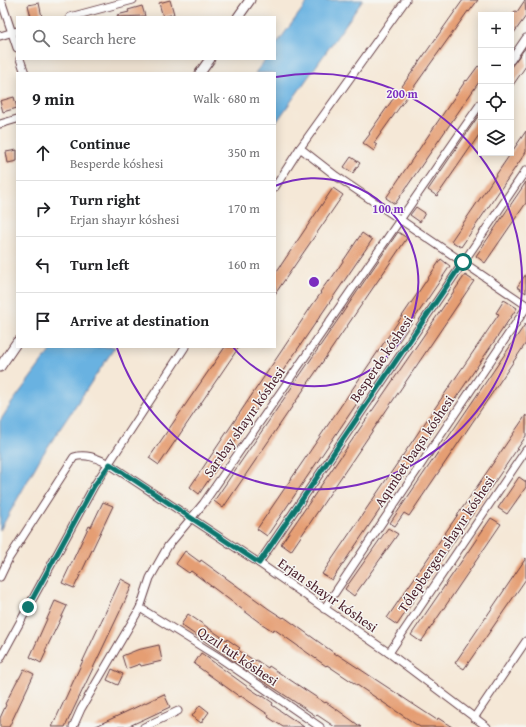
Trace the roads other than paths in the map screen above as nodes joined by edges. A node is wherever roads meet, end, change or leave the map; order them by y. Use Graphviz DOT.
graph roads {
  1 [pos="1,0"];
  2 [pos="133,0"];
  3 [pos="250,0"];
  4 [pos="406,0"];
  5 [pos="74,16"];
  6 [pos="239,16"];
  7 [pos="15,32"];
  8 [pos="0,36"];
  9 [pos="526,38"];
  10 [pos="514,56"];
  11 [pos="20,60"];
  12 [pos="209,60"];
  13 [pos="25,72"];
  14 [pos="201,72"];
  15 [pos="478,107"];
  16 [pos="16,119"];
  17 [pos="0,124"];
  18 [pos="300,148"];
  19 [pos="526,170"];
  20 [pos="276,185"];
  21 [pos="401,219"];
  22 [pos="463,262"];
  23 [pos="526,305"];
  24 [pos="526,308"];
  25 [pos="16,343"];
  26 [pos="184,348"];
  27 [pos="0,367"];
  28 [pos="526,450"];
  29 [pos="110,464"];
  30 [pos="191,517"];
  31 [pos="259,563"];
  32 [pos="0,577"];
  33 [pos="140,608"];
  34 [pos="324,608"];
  35 [pos="526,641"];
  36 [pos="388,653"];
  37 [pos="0,658"];
  38 [pos="178,711"];
  39 [pos="474,718"];
  40 [pos="74,727"];
  41 [pos="144,727"];
  42 [pos="320,727"];
  43 [pos="487,727"];
  1 -- 7 [label="street"];
  2 -- 5 [label="street"];
  3 -- 6 [label="main road"];
  4 -- 18 [label="street"];
  7 -- 8 [label="street"];
  9 -- 10 [label="street"];
  11 -- 13 [label="street"];
  12 -- 14 [label="main road"];
  15 -- 21 [label="street, Sarıbay shayır kóshesi"];
  16 -- 17 [label="street"];
  18 -- 20 [label="street"];
  18 -- 21 [label="street"];
  19 -- 22 [label="street, Besperde kóshesi"];
  21 -- 22 [label="street"];
  21 -- 30 [label="street, Sarıbay shayır kóshesi"];
  22 -- 23 [label="street"];
  22 -- 31 [label="street, Besperde kóshesi"];
  24 -- 34 [label="street, Aqımbet baqsı kóshesi"];
  25 -- 27 [label="main road"];
  26 -- 29 [label="street"];
  28 -- 36 [label="street, Tólepbergen shayır kóshesi"];
  29 -- 30 [label="street, Erjan shayır kóshesi"];
  29 -- 32 [label="street, Erjan shayır kóshesi"];
  29 -- 37 [label="street"];
  30 -- 31 [label="street, Erjan shayır kóshesi"];
  30 -- 33 [label="street, Sarıbay shayır kóshesi"];
  31 -- 34 [label="street, Erjan shayır kóshesi"];
  33 -- 40 [label="street, Sarıbay shayır kóshesi"];
  33 -- 42 [label="street, Qızıl tut kóshesi"];
  34 -- 36 [label="street, Erjan shayır kóshesi"];
  35 -- 39 [label="street"];
  36 -- 39 [label="street, Erjan shayır kóshesi"];
  38 -- 41 [label="street"];
  39 -- 43 [label="street, Erjan shayır kóshesi"];
}
